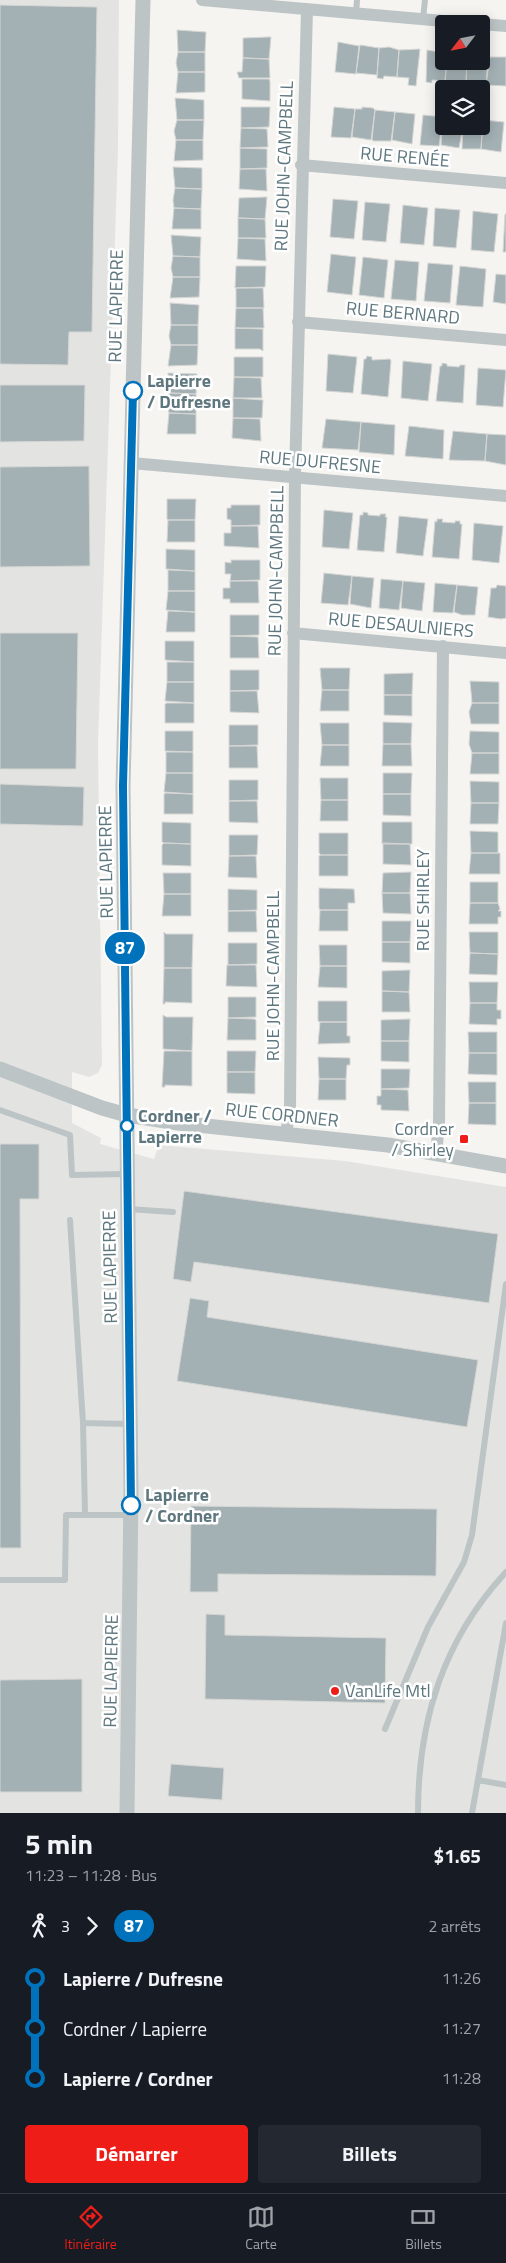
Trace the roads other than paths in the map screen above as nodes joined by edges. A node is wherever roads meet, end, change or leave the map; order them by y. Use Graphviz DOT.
graph roads {
  1 [pos="143,0"];
  2 [pos="202,0"];
  3 [pos="357,0"];
  4 [pos="425,0"];
  5 [pos="238,2"];
  6 [pos="263,3"];
  7 [pos="307,9"];
  8 [pos="356,13"];
  9 [pos="423,19"];
  10 [pos="435,20"];
  11 [pos="490,25"];
  12 [pos="506,26"];
  13 [pos="301,165"];
  14 [pos="506,183"];
  15 [pos="298,322"];
  16 [pos="506,340"];
  17 [pos="131,463"];
  18 [pos="295,477"];
  19 [pos="506,496"];
  20 [pos="292,633"];
  21 [pos="443,646"];
  22 [pos="506,653"];
  23 [pos="0,1069"];
  24 [pos="0,1110"];
  25 [pos="127,1114"];
  26 [pos="286,1134"];
  27 [pos="436,1153"];
  28 [pos="506,1166"];
  29 [pos="128,1174"];
  30 [pos="128,1209"];
  31 [pos="173,1212"];
  32 [pos="70,1220"];
  33 [pos="506,1284"];
  34 [pos="83,1423"];
  35 [pos="130,1424"];
  36 [pos="85,1514"];
  37 [pos="131,1515"];
  38 [pos="506,1572"];
  39 [pos="0,1580"];
  40 [pos="506,1623"];
  41 [pos="385,1730"];
  42 [pos="478,1780"];
  43 [pos="506,1785"];
  44 [pos="127,1813"];
  45 [pos="418,1813"];
  46 [pos="472,1813"];
  1 -- 17 [label="street, RUE LAPIERRE"];
  2 -- 5 [label="street"];
  3 -- 8 [label="lane"];
  4 -- 9 [label="lane"];
  5 -- 6 [label="street"];
  6 -- 7 [label="street"];
  7 -- 8 [label="street"];
  7 -- 13 [label="street, RUE JOHN-CAMPBELL"];
  8 -- 9 [label="street"];
  9 -- 10 [label="street"];
  11 -- 12 [label="street"];
  13 -- 14 [label="street, RUE RENÉE"];
  13 -- 15 [label="street, RUE JOHN-CAMPBELL"];
  15 -- 16 [label="street, RUE BERNARD"];
  15 -- 18 [label="street, RUE JOHN-CAMPBELL"];
  17 -- 18 [label="street, RUE DUFRESNE"];
  17 -- 25 [label="street, RUE LAPIERRE"];
  18 -- 19 [label="street, RUE DUFRESNE"];
  18 -- 20 [label="street, RUE JOHN-CAMPBELL"];
  20 -- 21 [label="street, RUE DESAULNIERS"];
  20 -- 26 [label="street, RUE JOHN-CAMPBELL"];
  21 -- 22 [label="street, RUE DESAULNIERS"];
  21 -- 27 [label="street, RUE SHIRLEY"];
  23 -- 25 [label="street, RUE CORDNER"];
  24 -- 29 [label="lane"];
  25 -- 26 [label="street, RUE CORDNER"];
  25 -- 29 [label="street, RUE LAPIERRE"];
  26 -- 27 [label="street, RUE CORDNER"];
  27 -- 28 [label="street, RUE CORDNER"];
  29 -- 30 [label="street, RUE LAPIERRE"];
  30 -- 31 [label="lane"];
  30 -- 35 [label="street, RUE LAPIERRE"];
  32 -- 34 [label="lane"];
  33 -- 41 [label="lane"];
  34 -- 35 [label="lane"];
  34 -- 36 [label="lane"];
  35 -- 37 [label="street, RUE LAPIERRE"];
  36 -- 37 [label="lane"];
  36 -- 39 [label="lane"];
  37 -- 44 [label="street, RUE LAPIERRE"];
  38 -- 45 [label="lane"];
  40 -- 42 [label="lane"];
  42 -- 43 [label="lane"];
  42 -- 46 [label="lane"];
}
